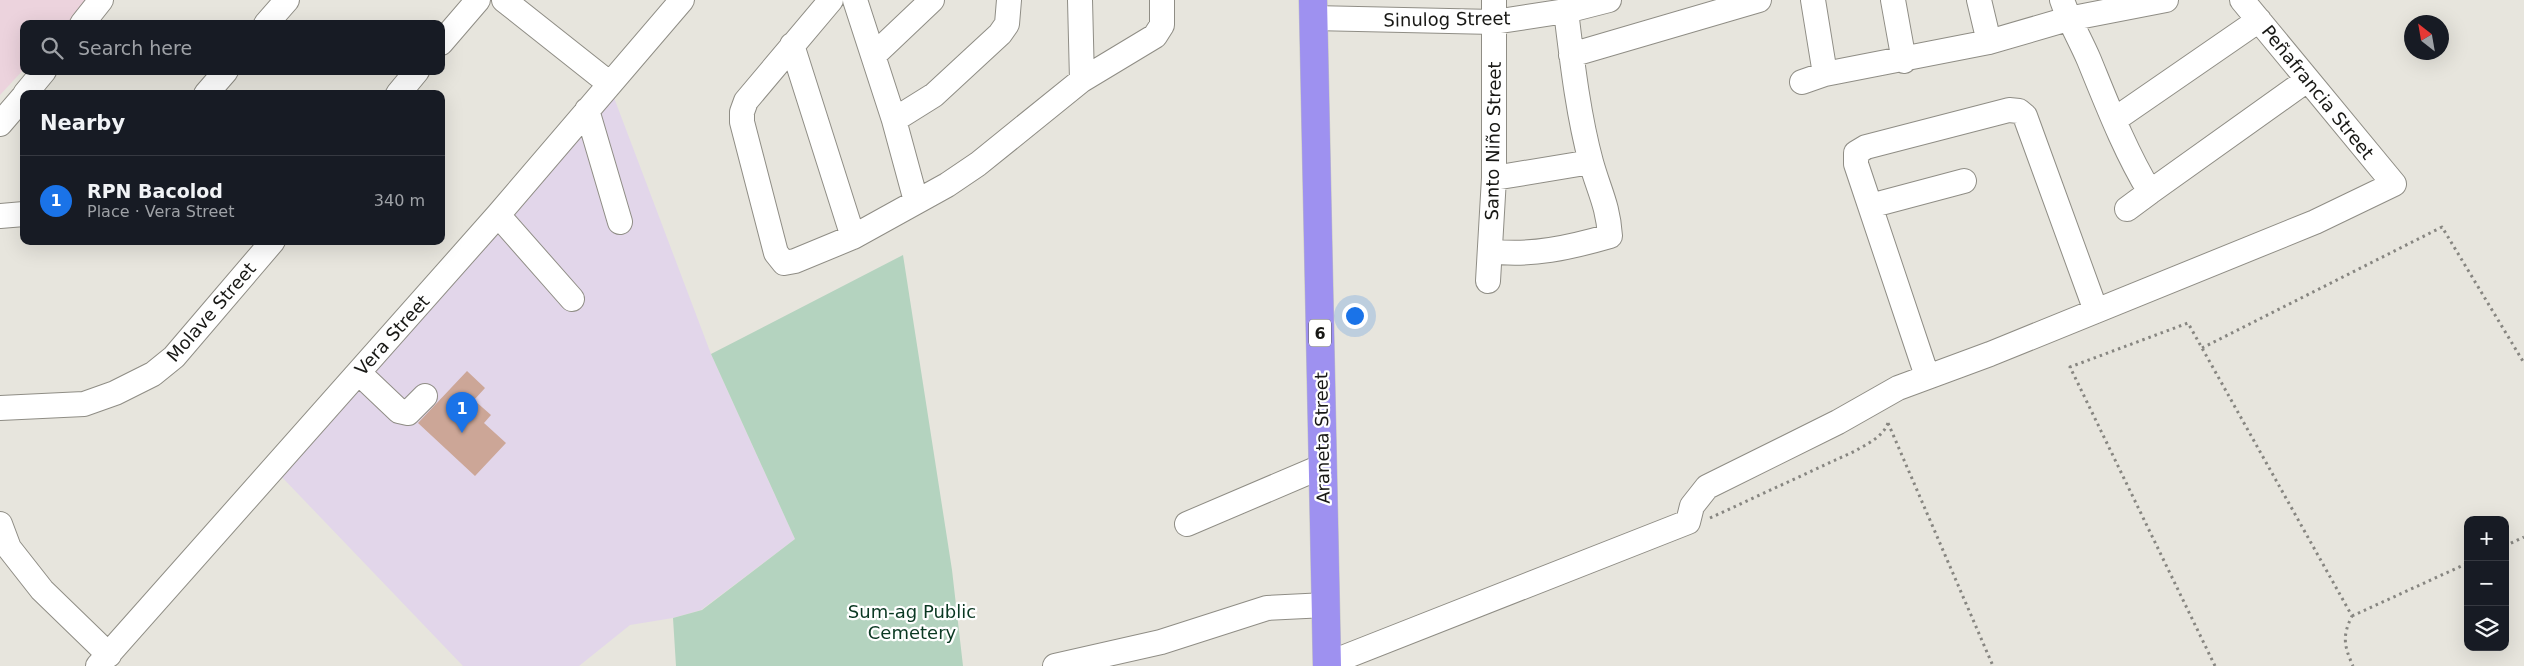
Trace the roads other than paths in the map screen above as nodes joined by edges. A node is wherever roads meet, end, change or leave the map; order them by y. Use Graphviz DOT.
graph roads {
  1 [pos="101,0"];
  2 [pos="287,0"];
  3 [pos="478,0"];
  4 [pos="504,0"];
  5 [pos="682,0"];
  6 [pos="831,0"];
  7 [pos="855,0"];
  8 [pos="932,0"];
  9 [pos="1009,0"];
  10 [pos="1080,0"];
  11 [pos="1162,0"];
  12 [pos="1609,0"];
  13 [pos="1758,0"];
  14 [pos="1813,0"];
  15 [pos="1893,0"];
  16 [pos="1979,0"];
  17 [pos="2242,0"];
  18 [pos="2154,2"];
  19 [pos="1313,9"];
  20 [pos="2065,9"];
  21 [pos="1494,11"];
  22 [pos="1566,11"];
  23 [pos="85,20"];
  24 [pos="270,20"];
  25 [pos="2260,20"];
  26 [pos="445,38"];
  27 [pos="1989,42"];
  28 [pos="792,45"];
  29 [pos="1571,54"];
  30 [pos="874,55"];
  31 [pos="1904,61"];
  32 [pos="1825,74"];
  33 [pos="41,75"];
  34 [pos="223,75"];
  35 [pos="414,75"];
  36 [pos="1082,80"];
  37 [pos="2307,80"];
  38 [pos="1802,82"];
  39 [pos="610,84"];
  40 [pos="29,90"];
  41 [pos="209,90"];
  42 [pos="401,90"];
  43 [pos="20,101"];
  44 [pos="586,110"];
  45 [pos="894,120"];
  46 [pos="2114,120"];
  47 [pos="0,124"];
  48 [pos="1591,162"];
  49 [pos="1494,178"];
  50 [pos="1964,181"];
  51 [pos="2150,192"];
  52 [pos="916,201"];
  53 [pos="1870,206"];
  54 [pos="2127,209"];
  55 [pos="20,214"];
  56 [pos="498,215"];
  57 [pos="0,216"];
  58 [pos="620,222"];
  59 [pos="853,237"];
  60 [pos="270,245"];
  61 [pos="1490,251"];
  62 [pos="1488,281"];
  63 [pos="572,299"];
  64 [pos="2096,311"];
  65 [pos="358,373"];
  66 [pos="1927,376"];
  67 [pos="425,396"];
  68 [pos="0,408"];
  69 [pos="1323,466"];
  70 [pos="0,524"];
  71 [pos="1187,524"];
  72 [pos="1326,606"];
  73 [pos="1124,659"];
  74 [pos="103,660"];
  75 [pos="1326,665"];
  76 [pos="1055,666"];
  1 -- 23 [label="street"];
  2 -- 24 [label="street"];
  3 -- 26 [label="street"];
  4 -- 39 [label="street"];
  5 -- 39 [label="street, Vera Street"];
  6 -- 28 [label="street"];
  7 -- 30 [label="street"];
  8 -- 30 [label="street"];
  9 -- 45 [label="street"];
  10 -- 36 [label="street"];
  11 -- 36 [label="street"];
  12 -- 22 [label="street, Sinulog Street"];
  13 -- 29 [label="street"];
  14 -- 32 [label="street"];
  15 -- 31 [label="street"];
  16 -- 27 [label="street"];
  17 -- 25 [label="street, Peñafrancia Street"];
  18 -- 20 [label="street"];
  19 -- 21 [label="street, Sinulog Street"];
  19 -- 69 [label="highway, Araneta Street / 6"];
  20 -- 27 [label="street"];
  20 -- 46 [label="street"];
  21 -- 22 [label="street, Sinulog Street"];
  21 -- 49 [label="street, Santo Niño Street"];
  22 -- 29 [label="street"];
  25 -- 37 [label="street, Peñafrancia Street"];
  25 -- 46 [label="street"];
  27 -- 31 [label="street"];
  28 -- 59 [label="street"];
  28 -- 59 [label="street"];
  29 -- 48 [label="street"];
  30 -- 45 [label="street"];
  31 -- 32 [label="street"];
  32 -- 38 [label="street"];
  33 -- 40 [label="street"];
  34 -- 41 [label="street"];
  35 -- 42 [label="street"];
  36 -- 52 [label="street"];
  37 -- 51 [label="street"];
  37 -- 64 [label="street, Peñafrancia Street"];
  39 -- 44 [label="street, Vera Street"];
  43 -- 47 [label="street"];
  44 -- 56 [label="street, Vera Street"];
  44 -- 58 [label="street"];
  45 -- 52 [label="street"];
  46 -- 51 [label="street"];
  48 -- 49 [label="street"];
  48 -- 61 [label="street"];
  49 -- 61 [label="street, Santo Niño Street"];
  50 -- 53 [label="street"];
  51 -- 54 [label="street"];
  52 -- 59 [label="street"];
  53 -- 64 [label="street"];
  53 -- 66 [label="street"];
  55 -- 57 [label="street"];
  56 -- 63 [label="street"];
  56 -- 65 [label="street, Vera Street"];
  60 -- 68 [label="street, Molave Street"];
  61 -- 62 [label="street, Santo Niño Street"];
  64 -- 66 [label="street"];
  65 -- 67 [label="street"];
  65 -- 74 [label="street, Vera Street"];
  66 -- 75 [label="street"];
  69 -- 71 [label="street"];
  69 -- 72 [label="highway, Araneta Street / 6"];
  70 -- 74 [label="street"];
  72 -- 73 [label="street"];
  72 -- 75 [label="highway, Araneta Street / 6"];
  73 -- 76 [label="street"];
}
